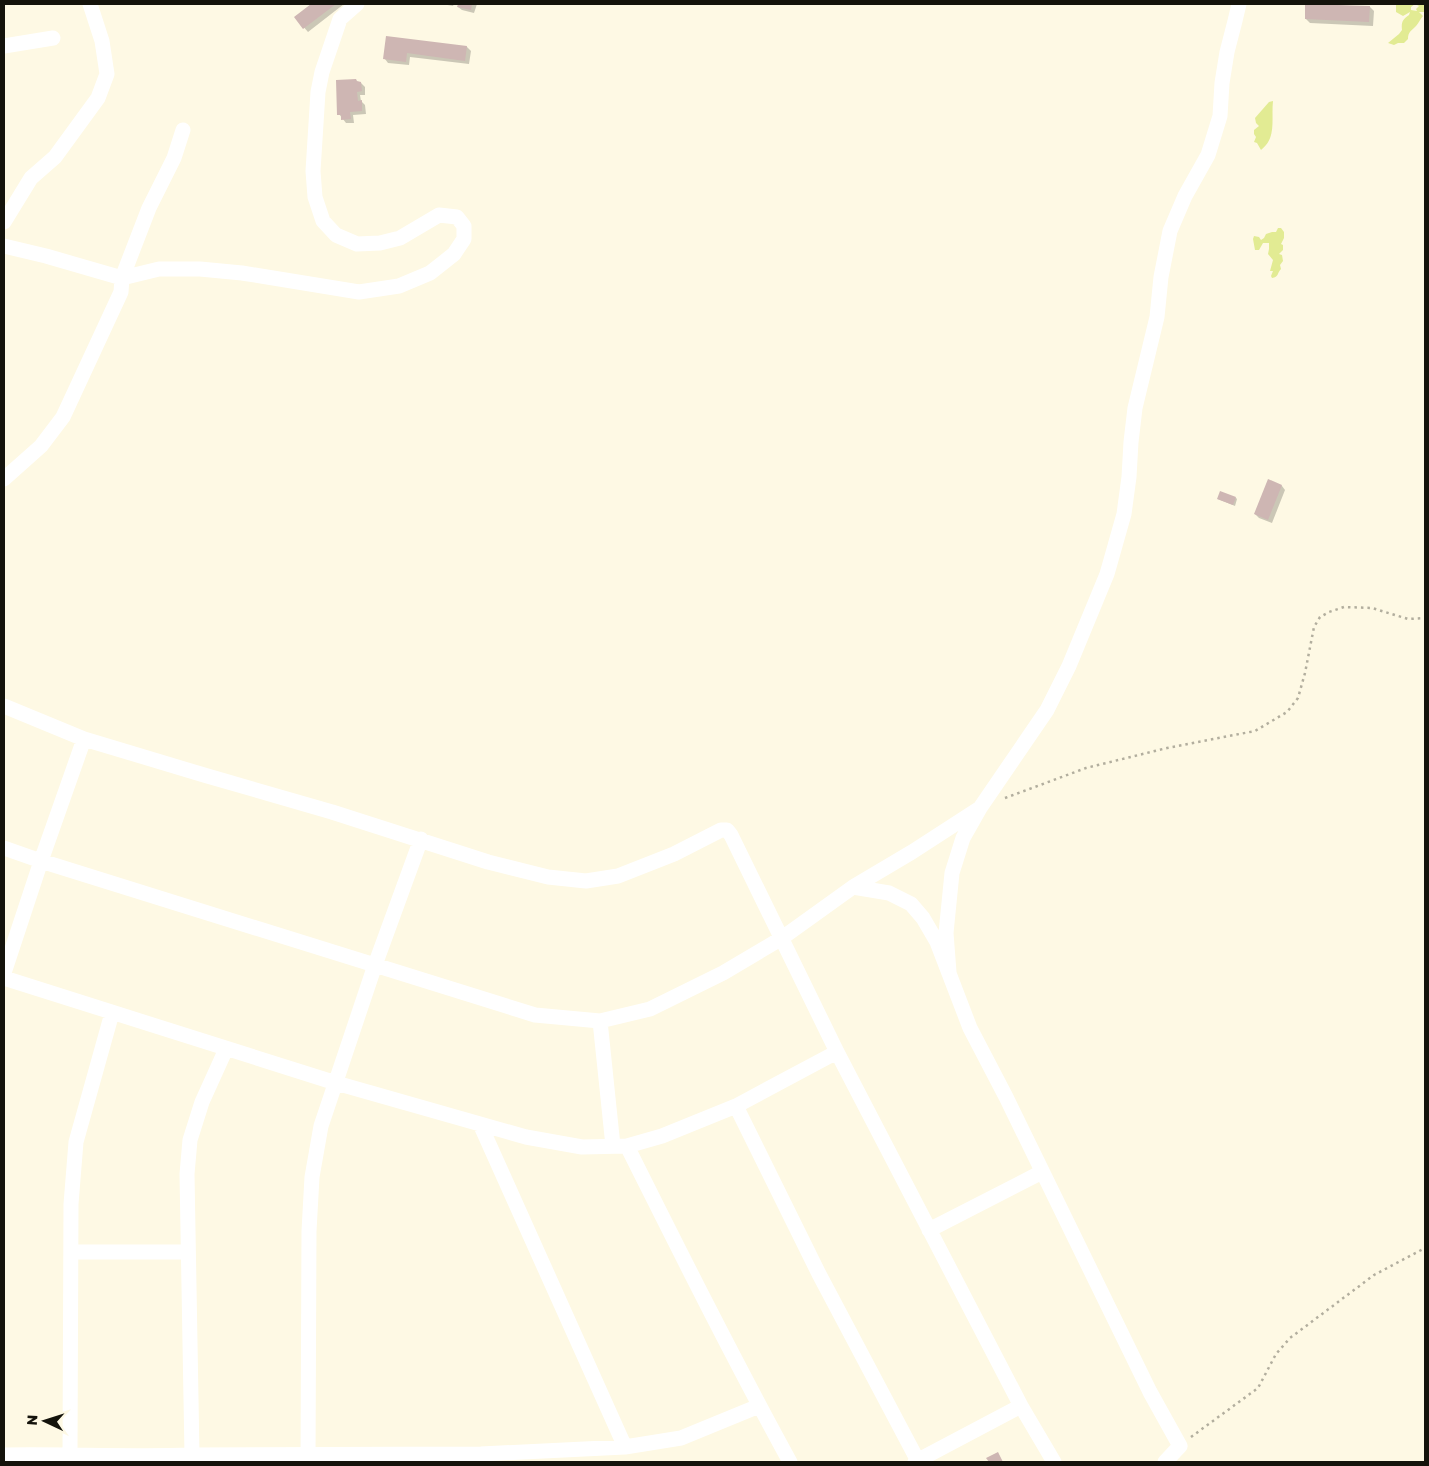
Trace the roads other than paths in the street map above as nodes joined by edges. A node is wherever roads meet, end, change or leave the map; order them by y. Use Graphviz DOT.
graph roads {
  1 [pos="90,4"];
  2 [pos="357,4"];
  3 [pos="1239,4"];
  4 [pos="54,38"];
  5 [pos="4,46"];
  6 [pos="183,130"];
  7 [pos="4,222"];
  8 [pos="4,246"];
  9 [pos="122,278"];
  10 [pos="4,479"];
  11 [pos="4,706"];
  12 [pos="84,739"];
  13 [pos="980,808"];
  14 [pos="421,839"];
  15 [pos="4,848"];
  16 [pos="41,861"];
  17 [pos="853,887"];
  18 [pos="782,938"];
  19 [pos="375,965"];
  20 [pos="949,972"];
  21 [pos="4,973"];
  22 [pos="4,978"];
  23 [pos="112,1013"];
  24 [pos="600,1021"];
  25 [pos="226,1049"];
  26 [pos="837,1052"];
  27 [pos="336,1083"];
  28 [pos="736,1106"];
  29 [pos="480,1124"];
  30 [pos="620,1146"];
  31 [pos="1042,1172"];
  32 [pos="930,1230"];
  33 [pos="71,1252"];
  34 [pos="188,1252"];
  35 [pos="759,1406"];
  36 [pos="1021,1406"];
  37 [pos="625,1447"];
  38 [pos="70,1454"];
  39 [pos="4,1455"];
  40 [pos="192,1455"];
  41 [pos="545,1457"];
  42 [pos="158,1459"];
  43 [pos="308,1459"];
  44 [pos="917,1461"];
  45 [pos="790,1462"];
  46 [pos="1054,1462"];
  47 [pos="1165,1462"];
  1 -- 7 [label="street"];
  2 -- 9 [label="street"];
  3 -- 13 [label="street"];
  4 -- 5 [label="street"];
  6 -- 9 [label="street"];
  8 -- 9 [label="street"];
  9 -- 10 [label="street"];
  11 -- 12 [label="street"];
  12 -- 14 [label="street"];
  12 -- 16 [label="street"];
  13 -- 17 [label="street"];
  13 -- 20 [label="street"];
  14 -- 18 [label="street"];
  14 -- 19 [label="street"];
  15 -- 16 [label="street"];
  16 -- 19 [label="street"];
  16 -- 21 [label="street"];
  17 -- 18 [label="street"];
  17 -- 20 [label="street"];
  18 -- 24 [label="street"];
  18 -- 26 [label="street"];
  19 -- 24 [label="street"];
  19 -- 27 [label="street"];
  20 -- 31 [label="street"];
  22 -- 23 [label="street"];
  23 -- 25 [label="street"];
  23 -- 33 [label="street"];
  24 -- 30 [label="street"];
  25 -- 27 [label="street"];
  25 -- 34 [label="street"];
  26 -- 28 [label="street"];
  26 -- 32 [label="street"];
  27 -- 29 [label="street"];
  27 -- 43 [label="street"];
  28 -- 30 [label="street"];
  28 -- 44 [label="street"];
  29 -- 30 [label="street"];
  29 -- 37 [label="street"];
  30 -- 35 [label="street"];
  31 -- 32 [label="street"];
  31 -- 47 [label="street"];
  32 -- 36 [label="street"];
  33 -- 34 [label="street"];
  33 -- 38 [label="street"];
  34 -- 40 [label="street"];
  35 -- 37 [label="street"];
  35 -- 45 [label="street"];
  36 -- 44 [label="street"];
  36 -- 46 [label="street"];
  37 -- 41 [label="street"];
  38 -- 39 [label="street"];
  38 -- 42 [label="street"];
  40 -- 42 [label="street"];
  40 -- 43 [label="street"];
  41 -- 43 [label="street"];
}
